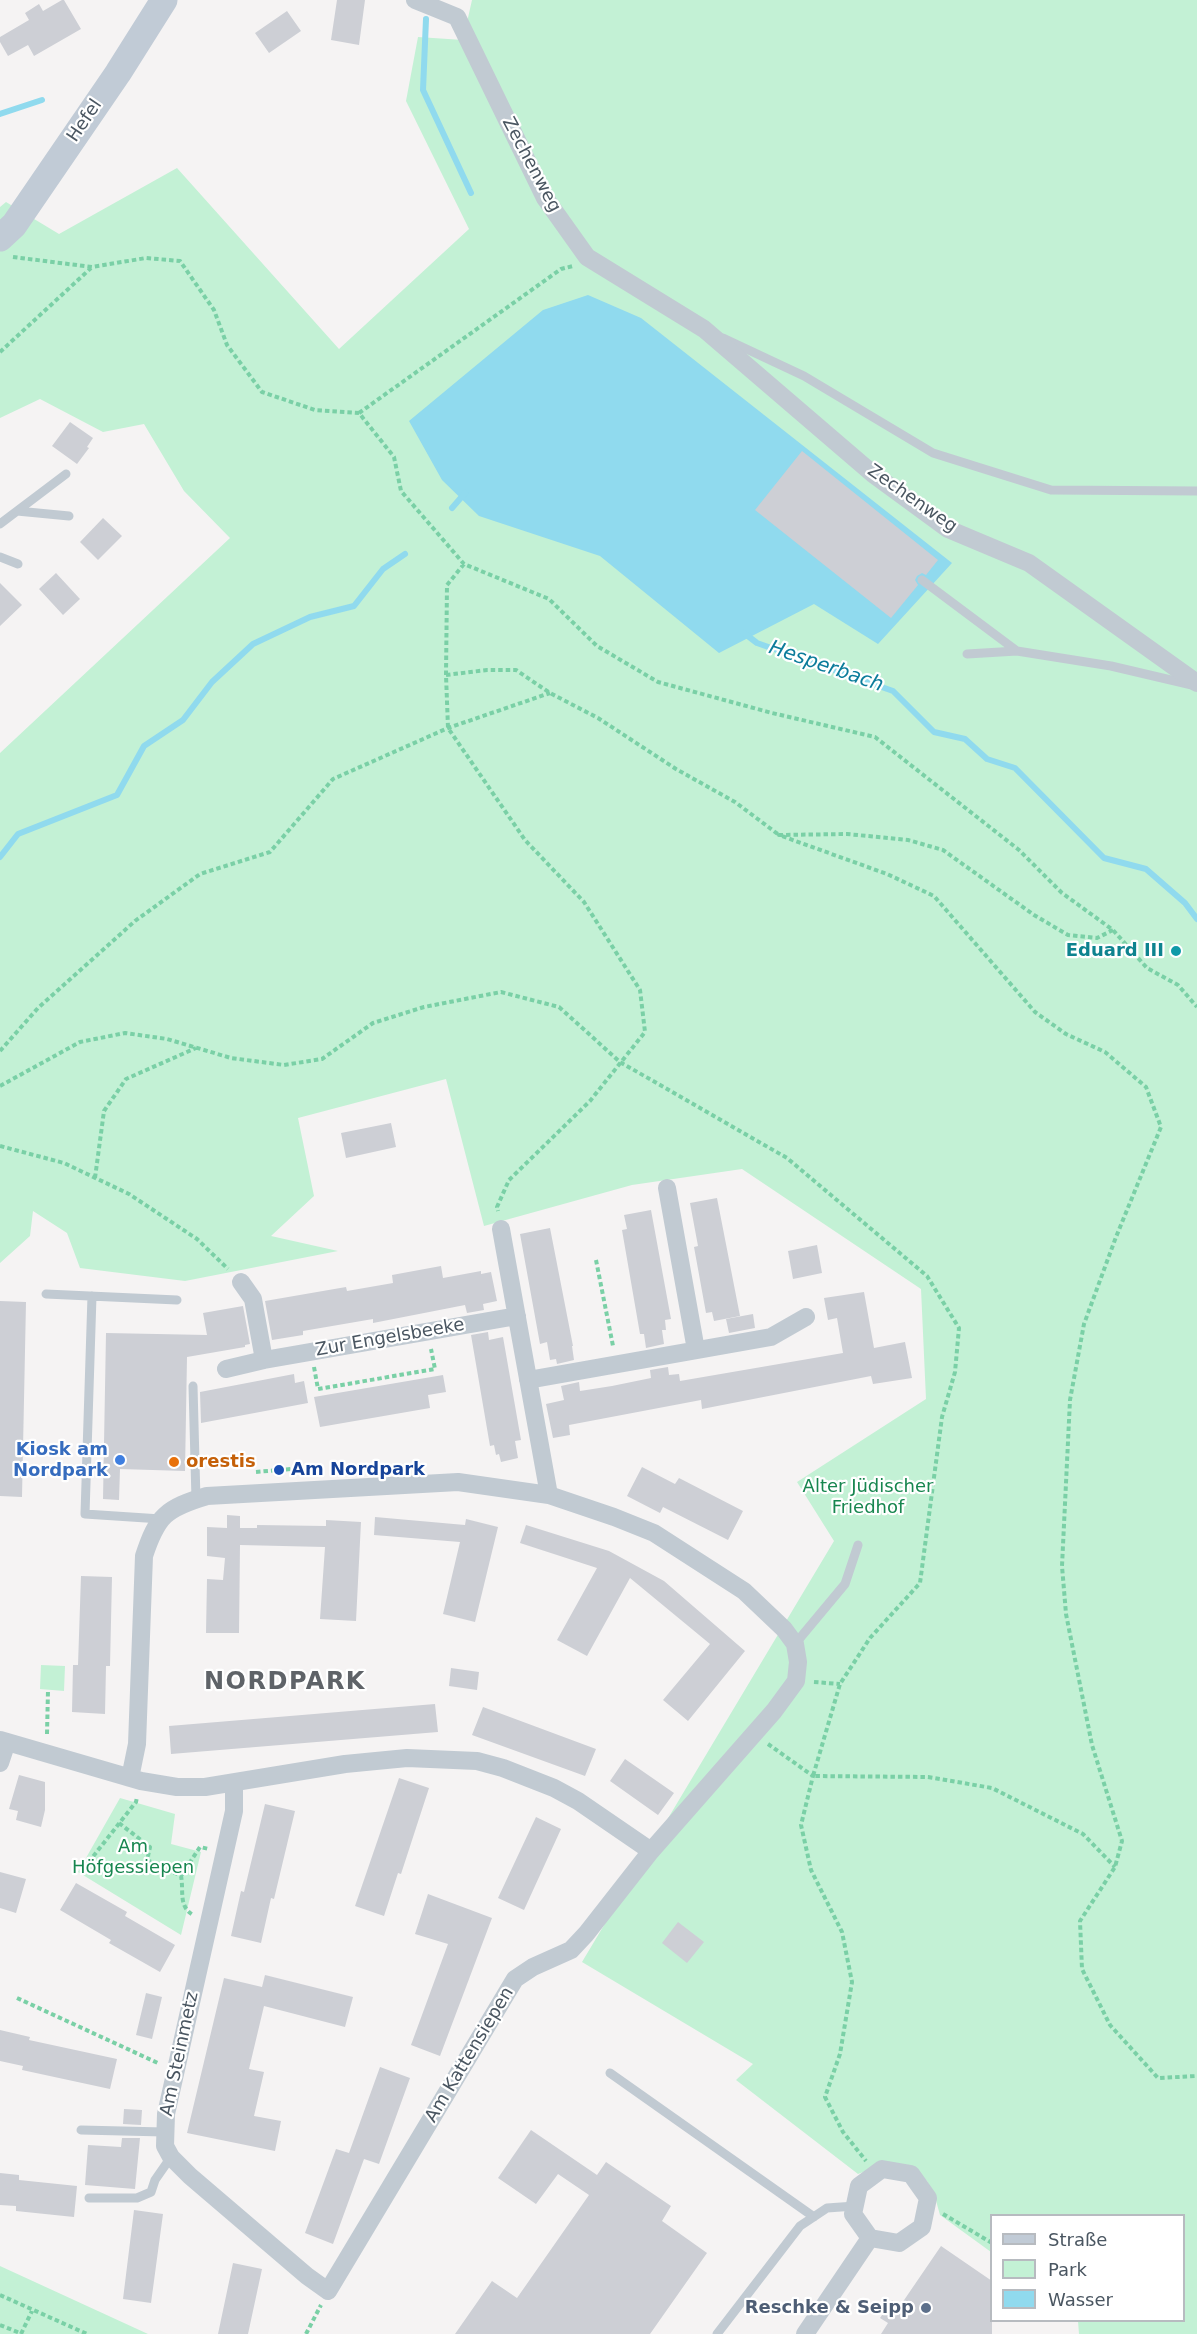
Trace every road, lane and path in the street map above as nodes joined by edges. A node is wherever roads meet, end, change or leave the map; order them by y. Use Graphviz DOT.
graph roads {
  1 [pos="164,0"];
  2 [pos="415,0"];
  3 [pos="434,4"];
  4 [pos="5,247"];
  5 [pos="594,261"];
  6 [pos="92,267"];
  7 [pos="705,329"];
  8 [pos="0,352"];
  9 [pos="360,413"];
  10 [pos="66,474"];
  11 [pos="1197,490"];
  12 [pos="17,511"];
  13 [pos="69,516"];
  14 [pos="0,524"];
  15 [pos="0,557"];
  16 [pos="18,564"];
  17 [pos="464,564"];
  18 [pos="922,580"];
  19 [pos="1017,651"];
  20 [pos="967,654"];
  21 [pos="446,675"];
  22 [pos="1197,685"];
  23 [pos="550,693"];
  24 [pos="448,728"];
  25 [pos="779,835"];
  26 [pos="1113,930"];
  27 [pos="1197,1007"];
  28 [pos="197,1048"];
  29 [pos="0,1052"];
  30 [pos="620,1062"];
  31 [pos="0,1086"];
  32 [pos="0,1146"];
  33 [pos="95,1178"];
  34 [pos="667,1188"];
  35 [pos="501,1229"];
  36 [pos="596,1260"];
  37 [pos="241,1282"];
  38 [pos="46,1294"];
  39 [pos="92,1296"];
  40 [pos="177,1300"];
  41 [pos="517,1316"];
  42 [pos="806,1317"];
  43 [pos="427,1332"];
  44 [pos="696,1350"];
  45 [pos="312,1352"];
  46 [pos="264,1360"];
  47 [pos="616,1365"];
  48 [pos="226,1369"];
  49 [pos="528,1380"];
  50 [pos="193,1386"];
  51 [pos="302,1468"];
  52 [pos="256,1472"];
  53 [pos="549,1495"];
  54 [pos="201,1498"];
  55 [pos="161,1519"];
  56 [pos="858,1545"];
  57 [pos="795,1644"];
  58 [pos="796,1681"];
  59 [pos="840,1684"];
  60 [pos="48,1690"];
  61 [pos="754,1734"];
  62 [pos="3,1741"];
  63 [pos="47,1753"];
  64 [pos="0,1763"];
  65 [pos="813,1776"];
  66 [pos="130,1778"];
  67 [pos="234,1782"];
  68 [pos="136,1802"];
  69 [pos="119,1823"];
  70 [pos="200,1847"];
  71 [pos="651,1851"];
  72 [pos="1115,1867"];
  73 [pos="84,1868"];
  74 [pos="181,1876"];
  75 [pos="181,1898"];
  76 [pos="17,1998"];
  77 [pos="174,2071"];
  78 [pos="610,2073"];
  79 [pos="1197,2076"];
  80 [pos="81,2130"];
  81 [pos="164,2132"];
  82 [pos="171,2157"];
  83 [pos="882,2169"];
  84 [pos="89,2198"];
  85 [pos="928,2198"];
  86 [pos="855,2206"];
  87 [pos="814,2217"];
  88 [pos="870,2238"];
  89 [pos="990,2242"];
  90 [pos="328,2291"];
  91 [pos="0,2295"];
  92 [pos="32,2311"];
  93 [pos="0,2325"];
  94 [pos="807,2333"];
  95 [pos="21,2334"];
  96 [pos="87,2334"];
  97 [pos="306,2334"];
  98 [pos="717,2334"];
  1 -- 4 [label="main road, Hefel"];
  2 -- 3 [label="street, Zechenweg"];
  3 -- 5 [label="street, Zechenweg"];
  4 -- 6 [label="path"];
  5 -- 7 [label="street, Zechenweg"];
  5 -- 9 [label="path"];
  6 -- 8 [label="path"];
  6 -- 9 [label="path"];
  7 -- 11 [label="lane, Zechenweg"];
  7 -- 22 [label="street, Zechenweg"];
  9 -- 17 [label="path"];
  10 -- 12 [label="lane"];
  12 -- 13 [label="lane"];
  12 -- 14 [label="lane"];
  15 -- 16 [label="lane"];
  17 -- 21 [label="path"];
  17 -- 26 [label="path"];
  18 -- 19 [label="lane"];
  19 -- 20 [label="lane"];
  19 -- 22 [label="lane"];
  21 -- 23 [label="path"];
  21 -- 24 [label="path"];
  23 -- 24 [label="path"];
  23 -- 25 [label="path"];
  24 -- 29 [label="path"];
  24 -- 30 [label="path"];
  25 -- 26 [label="path"];
  25 -- 72 [label="path"];
  26 -- 27 [label="path"];
  28 -- 30 [label="path"];
  28 -- 31 [label="path"];
  28 -- 33 [label="path"];
  30 -- 35 [label="path"];
  30 -- 59 [label="path"];
  32 -- 33 [label="path"];
  33 -- 37 [label="path"];
  34 -- 44 [label="street"];
  35 -- 41 [label="street"];
  36 -- 47 [label="path"];
  37 -- 46 [label="street"];
  38 -- 39 [label="lane"];
  39 -- 40 [label="lane"];
  39 -- 55 [label="lane"];
  41 -- 43 [label="street, Zur Engelsbeeke"];
  41 -- 49 [label="street"];
  42 -- 44 [label="street"];
  43 -- 45 [label="street, Zur Engelsbeeke"];
  43 -- 45 [label="path"];
  44 -- 47 [label="street"];
  45 -- 46 [label="street, Zur Engelsbeeke"];
  46 -- 48 [label="street, Zur Engelsbeeke"];
  47 -- 49 [label="street"];
  49 -- 53 [label="street"];
  50 -- 54 [label="lane"];
  51 -- 52 [label="path"];
  53 -- 54 [label="street"];
  53 -- 57 [label="street"];
  54 -- 55 [label="street"];
  55 -- 66 [label="street"];
  56 -- 57 [label="lane"];
  57 -- 58 [label="street"];
  58 -- 59 [label="path"];
  58 -- 61 [label="street, Am Kattensiepen"];
  59 -- 65 [label="path"];
  60 -- 63 [label="path"];
  61 -- 65 [label="path"];
  61 -- 71 [label="street, Am Kattensiepen"];
  62 -- 63 [label="street"];
  62 -- 64 [label="street"];
  63 -- 66 [label="street"];
  65 -- 72 [label="path"];
  65 -- 83 [label="path"];
  66 -- 67 [label="street"];
  67 -- 71 [label="street"];
  67 -- 77 [label="street, Am Steinmetz"];
  68 -- 69 [label="path"];
  69 -- 73 [label="path"];
  69 -- 74 [label="path"];
  70 -- 74 [label="path"];
  71 -- 90 [label="street, Am Kattensiepen"];
  72 -- 79 [label="path"];
  74 -- 75 [label="path"];
  76 -- 77 [label="path"];
  77 -- 81 [label="street, Am Steinmetz"];
  78 -- 87 [label="lane"];
  80 -- 81 [label="lane"];
  81 -- 82 [label="street, Am Steinmetz"];
  82 -- 84 [label="lane"];
  82 -- 90 [label="street, Am Steinmetz"];
  83 -- 85 [label="street"];
  83 -- 86 [label="street"];
  85 -- 88 [label="street"];
  85 -- 89 [label="path"];
  86 -- 87 [label="lane"];
  86 -- 88 [label="street"];
  87 -- 98 [label="lane"];
  88 -- 94 [label="street"];
  90 -- 97 [label="path"];
  91 -- 92 [label="path"];
  92 -- 95 [label="path"];
  92 -- 96 [label="path"];
  93 -- 95 [label="path"];
}
